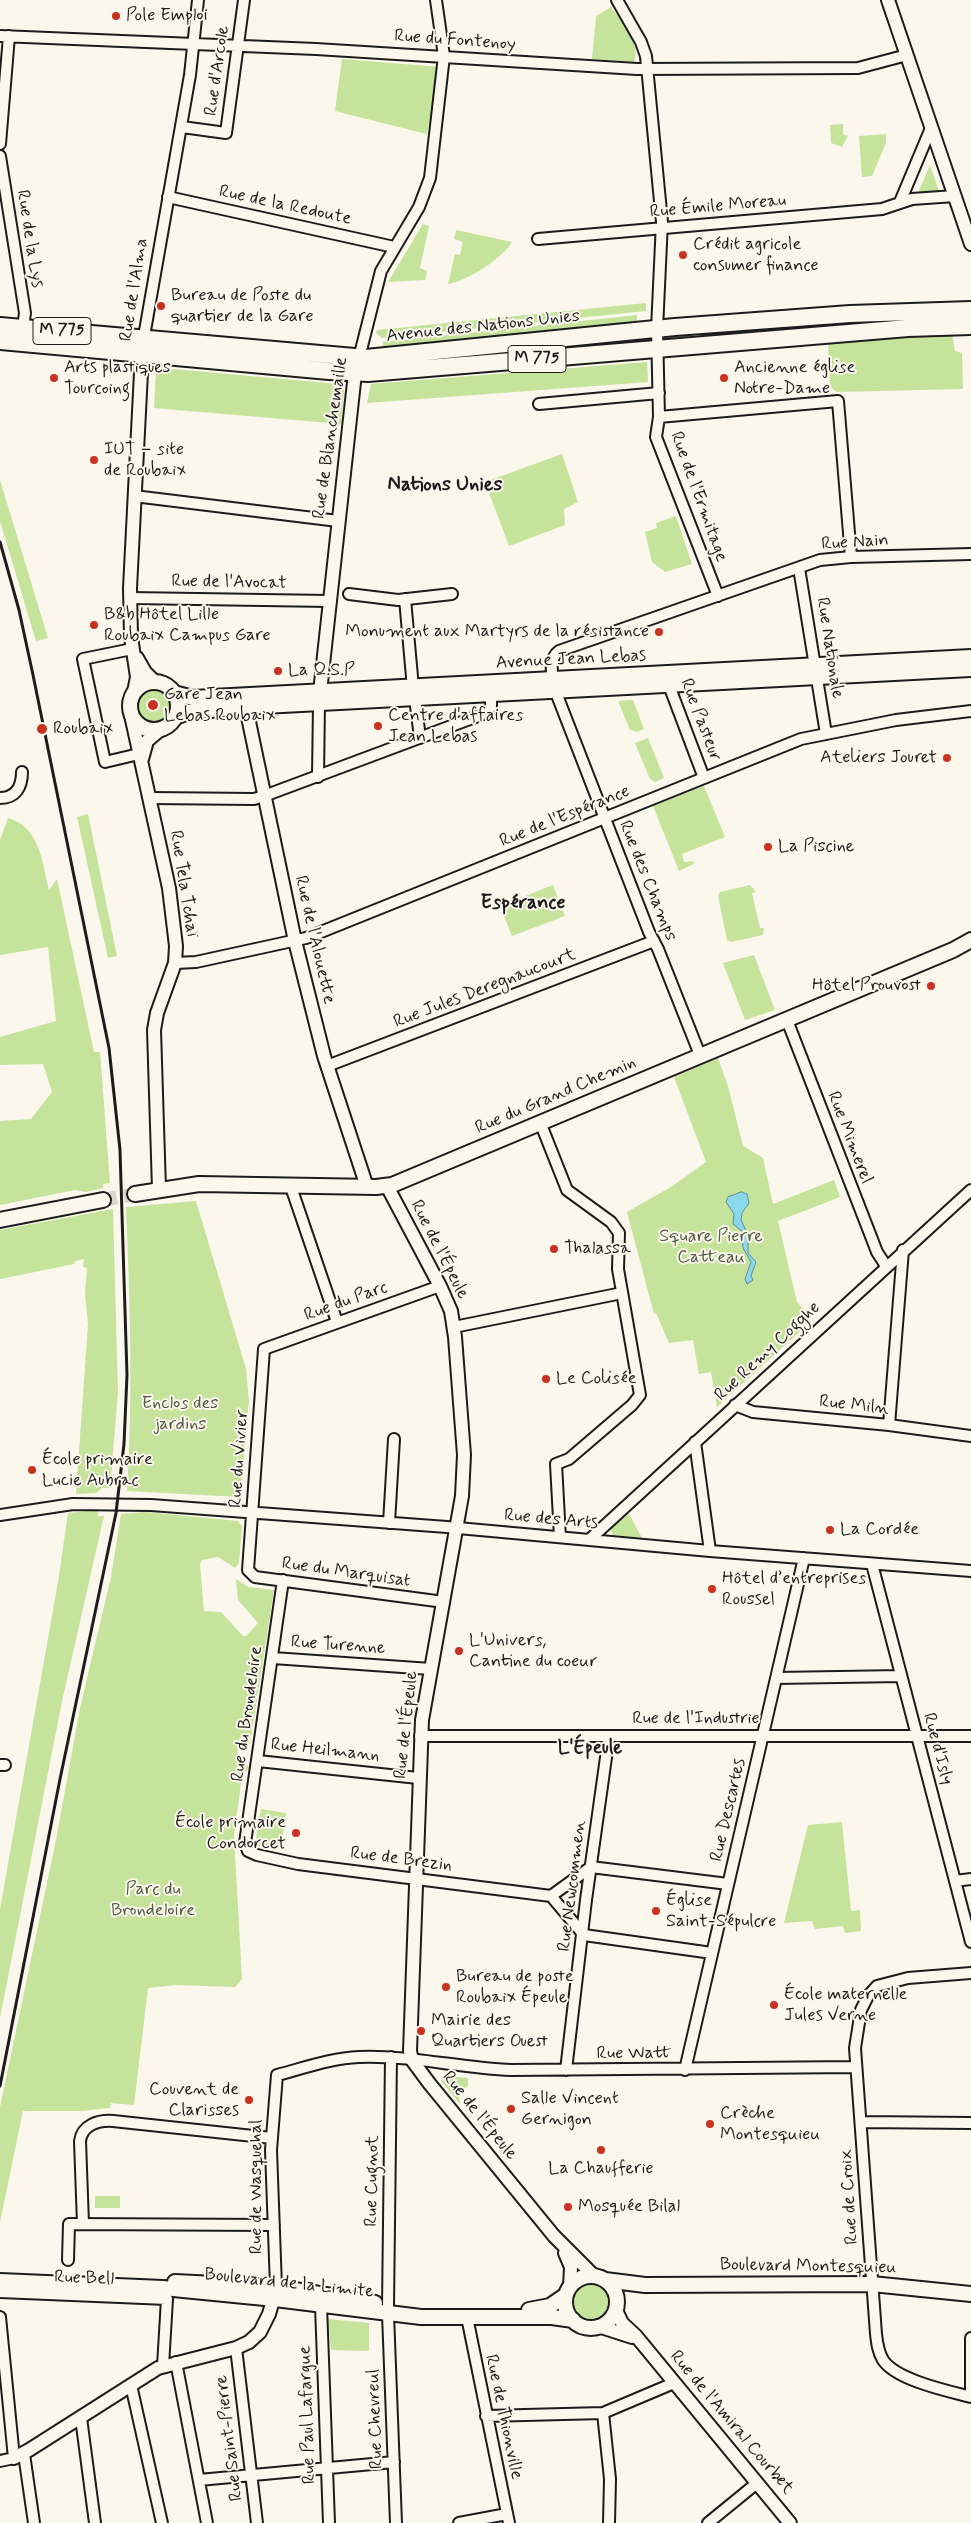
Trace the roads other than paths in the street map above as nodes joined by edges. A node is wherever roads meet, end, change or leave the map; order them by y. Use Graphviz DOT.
graph roads {
  1 [pos="198,0"];
  2 [pos="244,0"];
  3 [pos="436,0"];
  4 [pos="617,0"];
  5 [pos="888,0"];
  6 [pos="5,36"];
  7 [pos="194,45"];
  8 [pos="239,46"];
  9 [pos="907,55"];
  10 [pos="444,56"];
  11 [pos="647,69"];
  12 [pos="182,127"];
  13 [pos="931,128"];
  14 [pos="0,144"];
  15 [pos="0,156"];
  16 [pos="955,196"];
  17 [pos="168,197"];
  18 [pos="900,202"];
  19 [pos="662,229"];
  20 [pos="538,240"];
  21 [pos="971,244"];
  22 [pos="394,247"];
  23 [pos="971,310"];
  24 [pos="0,326"];
  25 [pos="971,326"];
  26 [pos="23,327"];
  27 [pos="657,329"];
  28 [pos="0,336"];
  29 [pos="0,341"];
  30 [pos="143,346"];
  31 [pos="657,349"];
  32 [pos="357,366"];
  33 [pos="659,393"];
  34 [pos="539,404"];
  35 [pos="659,417"];
  36 [pos="134,496"];
  37 [pos="338,520"];
  38 [pos="971,554"];
  39 [pos="851,557"];
  40 [pos="800,568"];
  41 [pos="348,594"];
  42 [pos="452,594"];
  43 [pos="718,596"];
  44 [pos="130,598"];
  45 [pos="405,599"];
  46 [pos="328,601"];
  47 [pos="132,649"];
  48 [pos="971,657"];
  49 [pos="971,669"];
  50 [pos="816,671"];
  51 [pos="667,679"];
  52 [pos="155,682"];
  53 [pos="554,685"];
  54 [pos="491,688"];
  55 [pos="134,692"];
  56 [pos="174,693"];
  57 [pos="414,693"];
  58 [pos="319,698"];
  59 [pos="245,702"];
  60 [pos="971,711"];
  61 [pos="132,715"];
  62 [pos="175,717"];
  63 [pos="160,730"];
  64 [pos="826,734"];
  65 [pos="420,738"];
  66 [pos="142,756"];
  67 [pos="22,772"];
  68 [pos="318,777"];
  69 [pos="704,778"];
  70 [pos="264,796"];
  71 [pos="0,798"];
  72 [pos="150,798"];
  73 [pos="604,818"];
  74 [pos="971,940"];
  75 [pos="295,941"];
  76 [pos="654,941"];
  77 [pos="174,963"];
  78 [pos="787,1020"];
  79 [pos="700,1056"];
  80 [pos="327,1066"];
  81 [pos="540,1122"];
  82 [pos="290,1184"];
  83 [pos="387,1186"];
  84 [pos="367,1187"];
  85 [pos="159,1190"];
  86 [pos="971,1190"];
  87 [pos="135,1194"];
  88 [pos="103,1200"];
  89 [pos="0,1220"];
  90 [pos="903,1250"];
  91 [pos="886,1266"];
  92 [pos="440,1286"];
  93 [pos="622,1294"];
  94 [pos="337,1322"];
  95 [pos="454,1327"];
  96 [pos="264,1349"];
  97 [pos="735,1405"];
  98 [pos="889,1425"];
  99 [pos="971,1436"];
  100 [pos="394,1438"];
  101 [pos="696,1442"];
  102 [pos="253,1512"];
  103 [pos="0,1514"];
  104 [pos="389,1523"];
  105 [pos="456,1528"];
  106 [pos="560,1537"];
  107 [pos="589,1540"];
  108 [pos="710,1551"];
  109 [pos="804,1558"];
  110 [pos="872,1564"];
  111 [pos="971,1568"];
  112 [pos="248,1570"];
  113 [pos="283,1580"];
  114 [pos="444,1602"];
  115 [pos="273,1658"];
  116 [pos="431,1669"];
  117 [pos="901,1676"];
  118 [pos="776,1678"];
  119 [pos="763,1735"];
  120 [pos="420,1736"];
  121 [pos="609,1736"];
  122 [pos="917,1736"];
  123 [pos="971,1736"];
  124 [pos="258,1761"];
  125 [pos="418,1778"];
  126 [pos="248,1851"];
  127 [pos="591,1867"];
  128 [pos="415,1878"];
  129 [pos="971,1879"];
  130 [pos="954,1881"];
  131 [pos="728,1884"];
  132 [pos="551,1896"];
  133 [pos="584,1935"];
  134 [pos="971,1942"];
  135 [pos="712,1953"];
  136 [pos="971,1973"];
  137 [pos="391,2057"];
  138 [pos="412,2060"];
  139 [pos="856,2067"];
  140 [pos="566,2070"];
  141 [pos="685,2070"];
  142 [pos="277,2075"];
  143 [pos="861,2122"];
  144 [pos="971,2123"];
  145 [pos="272,2138"];
  146 [pos="83,2224"];
  147 [pos="274,2224"];
  148 [pos="554,2236"];
  149 [pos="68,2260"];
  150 [pos="0,2275"];
  151 [pos="599,2278"];
  152 [pos="0,2281"];
  153 [pos="872,2284"];
  154 [pos="645,2285"];
  155 [pos="568,2291"];
  156 [pos="0,2292"];
  157 [pos="276,2293"];
  158 [pos="971,2294"];
  159 [pos="321,2306"];
  160 [pos="616,2306"];
  161 [pos="388,2310"];
  162 [pos="0,2317"];
  163 [pos="467,2317"];
  164 [pos="573,2320"];
  165 [pos="598,2326"];
  166 [pos="971,2338"];
  167 [pos="644,2346"];
  168 [pos="236,2348"];
  169 [pos="176,2362"];
  170 [pos="163,2366"];
  171 [pos="674,2383"];
  172 [pos="131,2385"];
  173 [pos="971,2397"];
  174 [pos="603,2413"];
  175 [pos="486,2416"];
  176 [pos="80,2418"];
  177 [pos="19,2456"];
  178 [pos="0,2461"];
  179 [pos="394,2462"];
  180 [pos="326,2468"];
  181 [pos="250,2475"];
  182 [pos="199,2480"];
  183 [pos="757,2483"];
  184 [pos="508,2518"];
  185 [pos="34,2523"];
  186 [pos="95,2523"];
  187 [pos="162,2523"];
  188 [pos="207,2523"];
  189 [pos="257,2523"];
  190 [pos="329,2523"];
  191 [pos="396,2523"];
  192 [pos="459,2523"];
  193 [pos="609,2523"];
  194 [pos="708,2523"];
  195 [pos="790,2523"];
  1 -- 7 [label="street, Rue de l'Alma"];
  2 -- 8 [label="street, Rue d'Arcole"];
  3 -- 10 [label="street, Rue de Blanchemaille"];
  4 -- 11 [label="street, Rue de l'Ermitage"];
  5 -- 9 [label="street"];
  6 -- 7 [label="street, Rue du Fontenoy"];
  6 -- 14 [label="street"];
  7 -- 8 [label="street, Rue du Fontenoy"];
  7 -- 12 [label="street, Rue de l'Alma"];
  8 -- 10 [label="street, Rue du Fontenoy"];
  8 -- 12 [label="street, Rue d'Arcole"];
  9 -- 11 [label="street, Rue du Fontenoy"];
  9 -- 13 [label="street"];
  10 -- 11 [label="street, Rue du Fontenoy"];
  10 -- 22 [label="street, Rue de Blanchemaille"];
  11 -- 19 [label="street, Rue de l'Ermitage"];
  12 -- 17 [label="street, Rue de l'Alma"];
  13 -- 16 [label="street"];
  13 -- 18 [label="street"];
  15 -- 26 [label="street, Rue de la Lys"];
  16 -- 18 [label="street, Rue Émile Moreau"];
  16 -- 21 [label="street"];
  17 -- 22 [label="street, Rue de la Redoute"];
  17 -- 30 [label="street, Rue de l'Alma"];
  18 -- 19 [label="street, Rue Émile Moreau"];
  19 -- 20 [label="street, Rue Émile Moreau"];
  19 -- 27 [label="street, Rue de l'Ermitage"];
  22 -- 32 [label="street, Rue de Blanchemaille"];
  23 -- 27 [label="main road, Avenue des Nations Unies / M 775"];
  24 -- 26 [label="main road, Avenue des Nations Unies / M 775"];
  25 -- 31 [label="main road, Avenue des Nations Unies / M 775"];
  26 -- 28 [label="street"];
  26 -- 30 [label="main road, Avenue des Nations Unies / M 775"];
  27 -- 31 [label="street, Rue de l'Ermitage"];
  27 -- 32 [label="main road, Avenue des Nations Unies / M 775"];
  29 -- 30 [label="main road, Avenue des Nations Unies / M 775"];
  30 -- 32 [label="main road, Avenue des Nations Unies / M 775"];
  30 -- 36 [label="street, Rue de l'Alma"];
  31 -- 32 [label="main road, Avenue des Nations Unies / M 775"];
  31 -- 33 [label="street, Rue de l'Ermitage"];
  32 -- 37 [label="street, Rue de Blanchemaille"];
  33 -- 34 [label="street"];
  33 -- 35 [label="street, Rue de l'Ermitage"];
  35 -- 39 [label="street"];
  35 -- 43 [label="street, Rue de l'Ermitage"];
  36 -- 37 [label="street"];
  36 -- 44 [label="street, Rue de l'Alma"];
  37 -- 46 [label="street, Rue de Blanchemaille"];
  38 -- 39 [label="street, Rue Nain"];
  39 -- 40 [label="street, Rue Nain"];
  40 -- 43 [label="street, Rue Nain"];
  40 -- 50 [label="street, Rue Nationale"];
  41 -- 45 [label="street"];
  42 -- 45 [label="street"];
  43 -- 53 [label="street, Rue Nain"];
  44 -- 46 [label="street, Rue de l'Avocat"];
  44 -- 47 [label="street, Rue de l'Alma"];
  45 -- 57 [label="street"];
  46 -- 58 [label="street, Rue de Blanchemaille"];
  47 -- 52 [label="street, Rue de l'Alma"];
  47 -- 55 [label="street, Rue de l'Alma"];
  47 -- 66 [label="street"];
  48 -- 50 [label="main road, Avenue Jean Lebas"];
  49 -- 50 [label="main road, Avenue Jean Lebas"];
  50 -- 51 [label="main road, Avenue Jean Lebas"];
  50 -- 64 [label="street, Rue Nationale"];
  51 -- 53 [label="main road, Avenue Jean Lebas"];
  51 -- 69 [label="street, Rue Pasteur"];
  52 -- 55 [label="main road"];
  52 -- 56 [label="main road"];
  53 -- 54 [label="main road, Avenue Jean Lebas"];
  53 -- 73 [label="street, Rue des Champs"];
  54 -- 57 [label="main road, Avenue Jean Lebas"];
  54 -- 65 [label="street"];
  55 -- 61 [label="main road"];
  56 -- 59 [label="main road, Avenue Jean Lebas"];
  56 -- 62 [label="main road"];
  57 -- 58 [label="main road, Avenue Jean Lebas"];
  57 -- 65 [label="street"];
  58 -- 59 [label="main road, Avenue Jean Lebas"];
  58 -- 68 [label="street, Rue de Blanchemaille"];
  59 -- 62 [label="main road, Avenue Jean Lebas"];
  59 -- 70 [label="street, Rue de l'Alouette"];
  60 -- 64 [label="street, Rue de l'Espérance"];
  61 -- 63 [label="main road"];
  61 -- 66 [label="street, Rue Tela Tchaï"];
  62 -- 63 [label="main road"];
  63 -- 66 [label="street"];
  64 -- 69 [label="street, Rue de l'Espérance"];
  65 -- 68 [label="street"];
  66 -- 72 [label="street, Rue Tela Tchaï"];
  67 -- 71 [label="street"];
  68 -- 70 [label="street"];
  69 -- 73 [label="street, Rue de l'Espérance"];
  70 -- 72 [label="street"];
  70 -- 75 [label="street, Rue de l'Alouette"];
  72 -- 77 [label="street, Rue Tela Tchaï"];
  73 -- 75 [label="street, Rue de l'Espérance"];
  73 -- 76 [label="street, Rue des Champs"];
  74 -- 78 [label="main road, Rue du Grand Chemin"];
  75 -- 77 [label="street, Rue de l'Espérance"];
  75 -- 80 [label="street, Rue de l'Alouette"];
  76 -- 79 [label="street, Rue des Champs"];
  76 -- 80 [label="street, Rue Jules Deregnaucourt"];
  77 -- 85 [label="street, Rue Tela Tchaï"];
  78 -- 79 [label="main road, Rue du Grand Chemin"];
  78 -- 91 [label="street, Rue Mimerel"];
  79 -- 81 [label="main road, Rue du Grand Chemin"];
  80 -- 84 [label="street, Rue de l'Alouette"];
  81 -- 83 [label="main road, Rue du Grand Chemin"];
  81 -- 93 [label="street"];
  82 -- 84 [label="main road, Rue du Grand Chemin"];
  82 -- 85 [label="main road, Rue du Grand Chemin"];
  82 -- 94 [label="street"];
  83 -- 84 [label="main road, Rue du Grand Chemin"];
  83 -- 92 [label="street, Rue de l'Épeule"];
  85 -- 87 [label="main road, Rue du Grand Chemin"];
  86 -- 90 [label="street, Rue Remy Cogghe"];
  88 -- 89 [label="main road"];
  90 -- 91 [label="street, Rue Remy Cogghe"];
  90 -- 98 [label="street"];
  91 -- 97 [label="street, Rue Remy Cogghe"];
  92 -- 94 [label="street, Rue du Parc"];
  92 -- 95 [label="street, Rue de l'Épeule"];
  93 -- 95 [label="street"];
  93 -- 106 [label="street"];
  94 -- 96 [label="street, Rue du Parc"];
  95 -- 105 [label="street, Rue de l'Épeule"];
  96 -- 102 [label="street, Rue du Vivier"];
  97 -- 98 [label="street, Rue Miln"];
  97 -- 101 [label="street, Rue Remy Cogghe"];
  98 -- 99 [label="street, Rue Miln"];
  100 -- 104 [label="street"];
  101 -- 107 [label="street, Rue Remy Cogghe"];
  101 -- 108 [label="street"];
  102 -- 103 [label="street, Rue des Arts"];
  102 -- 104 [label="street, Rue des Arts"];
  102 -- 112 [label="street, Rue du Vivier"];
  104 -- 105 [label="street, Rue des Arts"];
  105 -- 106 [label="street, Rue des Arts"];
  105 -- 114 [label="street, Rue de l'Épeule"];
  106 -- 107 [label="street, Rue des Arts"];
  107 -- 108 [label="street, Rue des Arts"];
  108 -- 109 [label="street, Rue des Arts"];
  109 -- 110 [label="street, Rue des Arts"];
  109 -- 118 [label="street, Rue Descartes"];
  110 -- 111 [label="street, Rue des Arts"];
  110 -- 117 [label="street, Rue d'Isly"];
  112 -- 113 [label="street, Rue du Marquisat"];
  113 -- 114 [label="street, Rue du Marquisat"];
  113 -- 115 [label="street, Rue du Brondeloire"];
  114 -- 116 [label="street, Rue de l'Épeule"];
  115 -- 116 [label="street, Rue Turenne"];
  115 -- 124 [label="street, Rue du Brondeloire"];
  116 -- 120 [label="street, Rue de l'Épeule"];
  117 -- 118 [label="street"];
  117 -- 122 [label="street, Rue d'Isly"];
  118 -- 119 [label="street, Rue Descartes"];
  119 -- 121 [label="street, Rue de l'Industrie"];
  119 -- 122 [label="street, Rue de l'Industrie"];
  119 -- 131 [label="street, Rue Descartes"];
  120 -- 121 [label="street, Rue de l'Industrie"];
  120 -- 125 [label="street, Rue de l'Épeule"];
  121 -- 127 [label="street, Rue Newcommen"];
  122 -- 123 [label="street, Rue de l'Industrie"];
  122 -- 130 [label="street, Rue d'Isly"];
  124 -- 125 [label="street, Rue Heilmann"];
  124 -- 126 [label="street, Rue du Brondeloire"];
  125 -- 128 [label="street, Rue de l'Épeule"];
  126 -- 128 [label="street, Rue de Brezin"];
  127 -- 131 [label="street"];
  127 -- 132 [label="street"];
  127 -- 133 [label="street, Rue Newcommen"];
  128 -- 132 [label="street, Rue de Brezin"];
  128 -- 138 [label="street, Rue de l'Épeule"];
  129 -- 130 [label="street"];
  130 -- 134 [label="street, Rue d'Isly"];
  131 -- 135 [label="street, Rue Descartes"];
  132 -- 133 [label="street"];
  133 -- 135 [label="street"];
  133 -- 140 [label="street, Rue Newcommen"];
  135 -- 141 [label="street, Rue Descartes"];
  136 -- 139 [label="street, Rue de Croix"];
  137 -- 138 [label="street, Rue Watt"];
  137 -- 142 [label="street, Rue Watt"];
  137 -- 161 [label="street, Rue Cugnot"];
  138 -- 140 [label="street, Rue Watt"];
  138 -- 148 [label="street, Rue de l'Épeule"];
  139 -- 141 [label="street, Rue Watt"];
  139 -- 143 [label="street, Rue de Croix"];
  140 -- 141 [label="street, Rue Watt"];
  142 -- 145 [label="street, Rue de Wasquehal"];
  143 -- 144 [label="street"];
  143 -- 153 [label="street, Rue de Croix"];
  145 -- 146 [label="street"];
  145 -- 147 [label="street, Rue de Wasquehal"];
  146 -- 147 [label="street"];
  146 -- 149 [label="street"];
  147 -- 157 [label="street, Rue de Wasquehal"];
  148 -- 151 [label="street, Rue de l'Épeule"];
  148 -- 155 [label="street, Rue de l'Épeule"];
  150 -- 157 [label="main road, Boulevard de la Limite"];
  151 -- 154 [label="main road, Boulevard Montesquieu"];
  151 -- 155 [label="main road"];
  151 -- 160 [label="main road"];
  152 -- 157 [label="main road, Boulevard de la Limite"];
  153 -- 154 [label="main road, Boulevard Montesquieu"];
  153 -- 158 [label="main road, Boulevard Montesquieu"];
  153 -- 173 [label="street, Rue de Croix"];
  154 -- 160 [label="main road, Boulevard Montesquieu"];
  155 -- 161 [label="main road, Boulevard de la Limite"];
  155 -- 164 [label="main road"];
  156 -- 170 [label="street, Rue Bell"];
  157 -- 159 [label="main road, Boulevard de la Limite"];
  157 -- 161 [label="main road, Boulevard de la Limite"];
  157 -- 168 [label="street, Rue de Wasquehal"];
  159 -- 161 [label="main road, Boulevard de la Limite"];
  159 -- 180 [label="street, Rue Paul Lafargue"];
  160 -- 165 [label="main road"];
  160 -- 167 [label="street, Rue de l'Amiral Courbet"];
  161 -- 163 [label="main road, Boulevard de la Limite"];
  161 -- 179 [label="street, Rue Chevreul"];
  162 -- 177 [label="street"];
  163 -- 164 [label="main road, Boulevard de la Limite"];
  163 -- 175 [label="street, Rue de Thionville"];
  164 -- 165 [label="main road"];
  165 -- 167 [label="street, Rue de l'Amiral Courbet"];
  166 -- 173 [label="street"];
  167 -- 171 [label="street, Rue de l'Amiral Courbet"];
  168 -- 169 [label="street, Rue de Wasquehal"];
  168 -- 181 [label="street, Rue Saint-Pierre"];
  169 -- 170 [label="street, Rue de Wasquehal"];
  169 -- 182 [label="street"];
  170 -- 172 [label="street, Rue de Wasquehal"];
  171 -- 174 [label="street"];
  171 -- 183 [label="street, Rue de l'Amiral Courbet"];
  172 -- 176 [label="street, Rue de Wasquehal"];
  172 -- 187 [label="street"];
  174 -- 175 [label="street"];
  174 -- 193 [label="street"];
  175 -- 184 [label="street, Rue de Thionville"];
  176 -- 177 [label="street, Rue de Wasquehal"];
  176 -- 186 [label="street"];
  177 -- 178 [label="street, Rue de Wasquehal"];
  177 -- 185 [label="street"];
  179 -- 180 [label="street"];
  179 -- 191 [label="street, Rue Chevreul"];
  180 -- 181 [label="street"];
  180 -- 190 [label="street, Rue Paul Lafargue"];
  181 -- 182 [label="street"];
  181 -- 189 [label="street, Rue Saint-Pierre"];
  182 -- 188 [label="street"];
  183 -- 194 [label="street"];
  183 -- 195 [label="street, Rue de l'Amiral Courbet"];
  184 -- 192 [label="street"];
}
